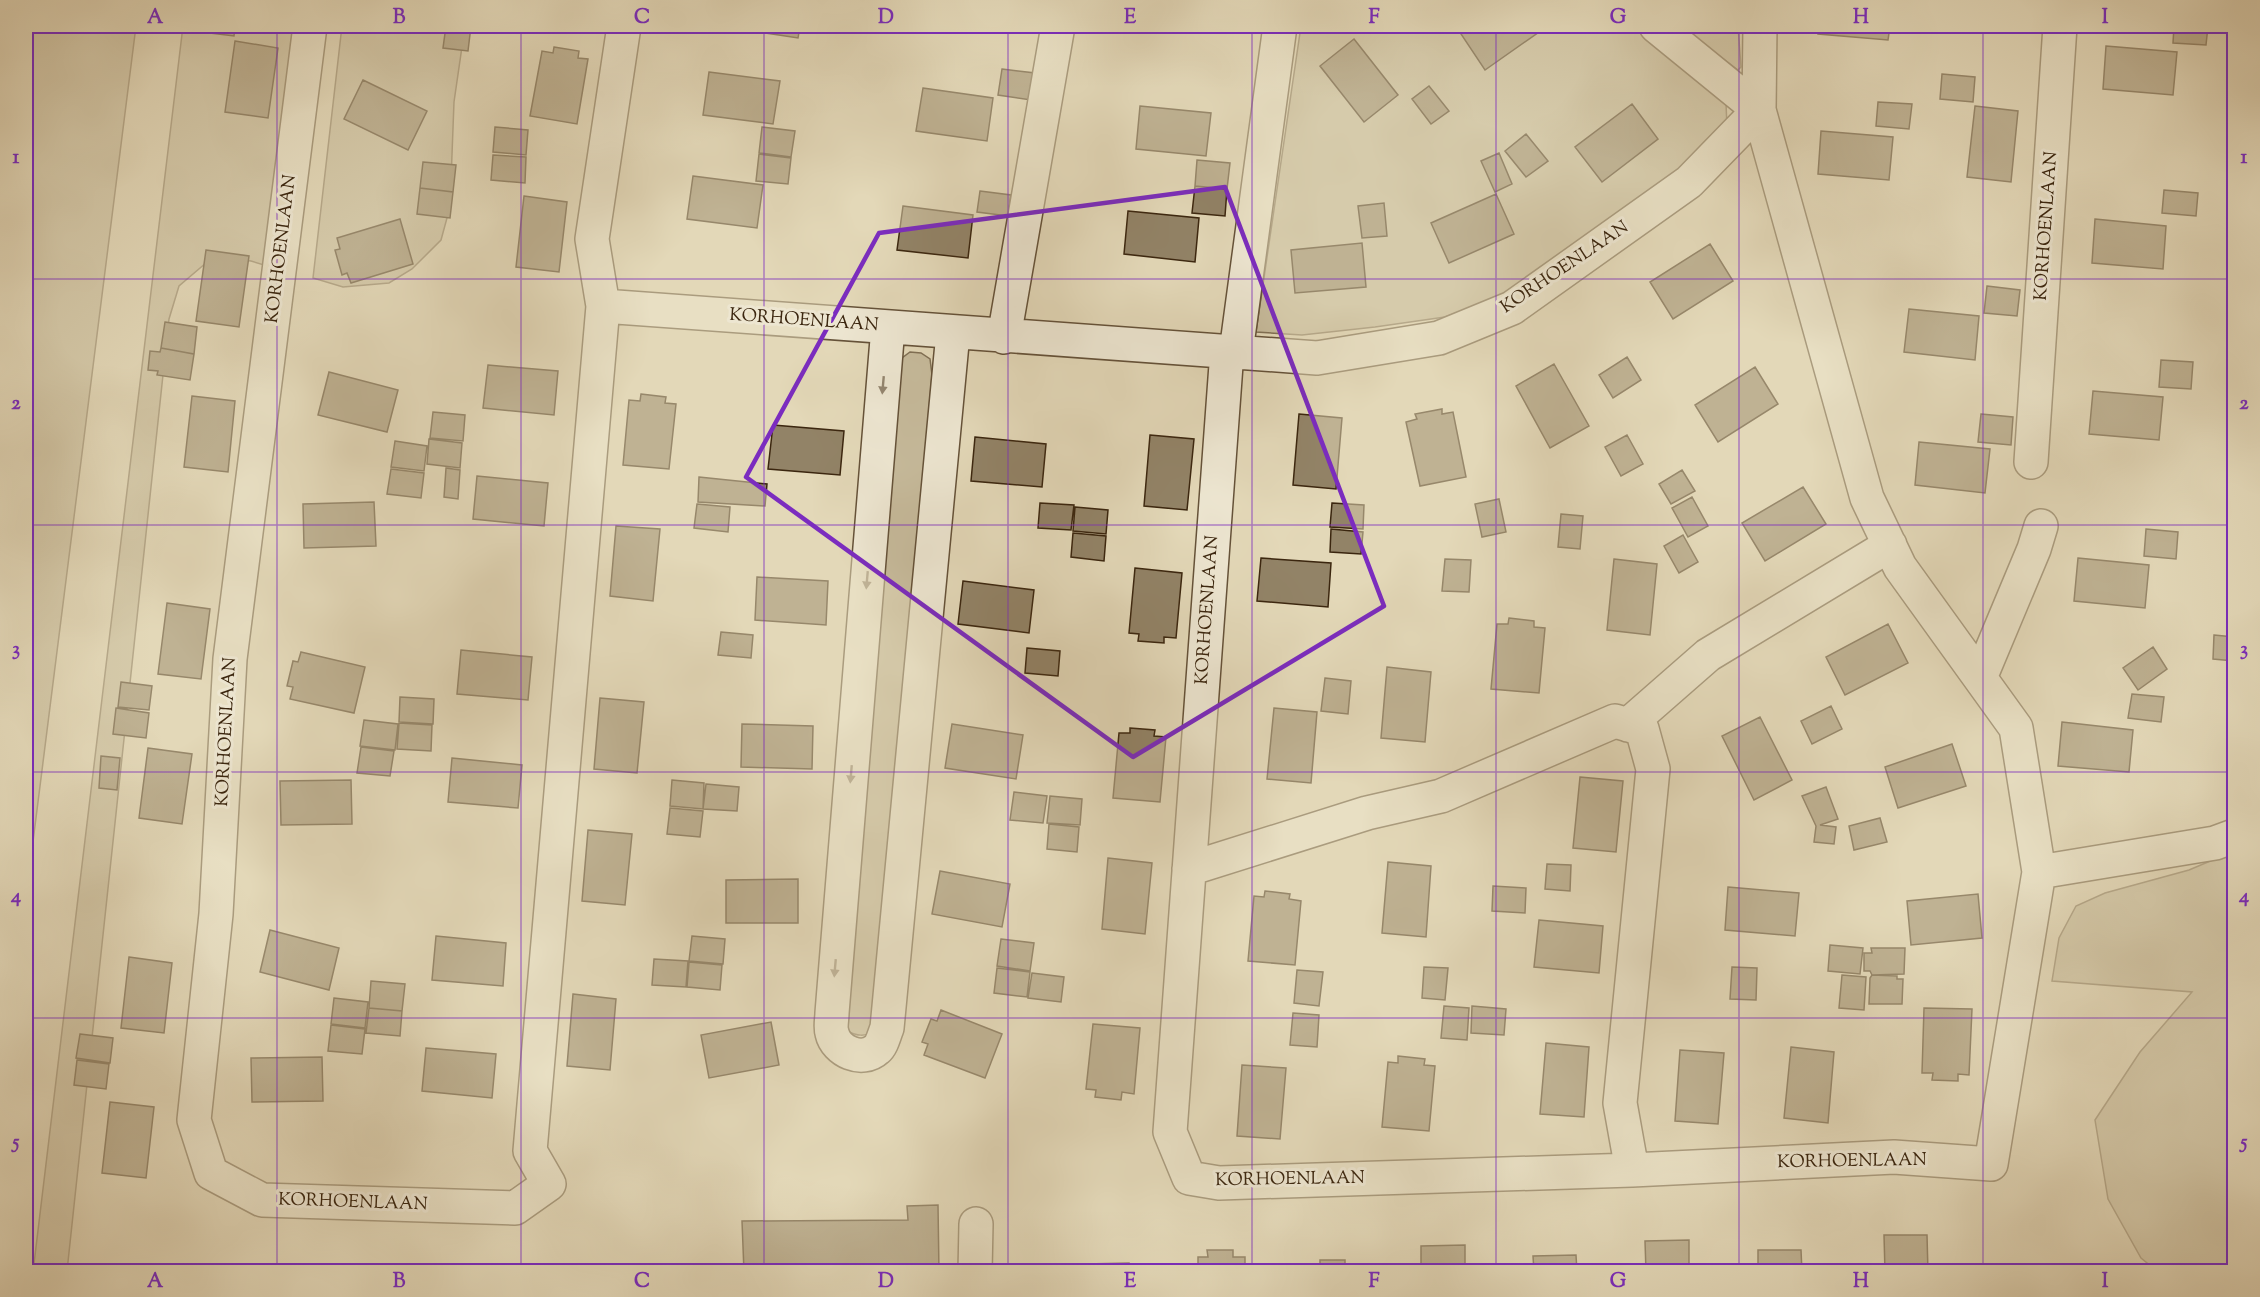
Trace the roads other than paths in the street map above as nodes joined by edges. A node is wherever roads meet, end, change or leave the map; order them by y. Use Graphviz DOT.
graph roads {
  1 [pos="310,26"];
  2 [pos="624,26"];
  3 [pos="1058,26"];
  4 [pos="1280,26"];
  5 [pos="1656,26"];
  6 [pos="1760,26"];
  7 [pos="2060,26"];
  8 [pos="1759,110"];
  9 [pos="603,306"];
  10 [pos="888,327"];
  11 [pos="953,333"];
  12 [pos="1004,337"];
  13 [pos="1232,352"];
  14 [pos="2031,462"];
  15 [pos="2041,526"];
  16 [pos="1890,545"];
  17 [pos="1980,678"];
  18 [pos="1628,725"];
  19 [pos="2235,837"];
  20 [pos="1189,869"];
  21 [pos="2039,872"];
  22 [pos="1632,1170"];
  23 [pos="975,1224"];
  24 [pos="975,1272"];
  1 -- 9 [label="lane, KORHOENLAAN"];
  2 -- 9 [label="lane, KORHOENLAAN"];
  3 -- 12 [label="lane"];
  4 -- 13 [label="lane"];
  5 -- 8 [label="lane"];
  6 -- 8 [label="lane, KORHOENLAAN"];
  7 -- 14 [label="lane, KORHOENLAAN"];
  8 -- 13 [label="lane, KORHOENLAAN"];
  8 -- 16 [label="lane, KORHOENLAAN"];
  9 -- 10 [label="lane, KORHOENLAAN"];
  10 -- 11 [label="lane, KORHOENLAAN"];
  10 -- 11 [label="lane, one-way"];
  11 -- 12 [label="lane, KORHOENLAAN"];
  12 -- 13 [label="lane, KORHOENLAAN"];
  13 -- 20 [label="lane, KORHOENLAAN"];
  15 -- 17 [label="lane"];
  16 -- 17 [label="lane, KORHOENLAAN"];
  16 -- 18 [label="lane"];
  17 -- 21 [label="lane, KORHOENLAAN"];
  18 -- 20 [label="lane"];
  18 -- 22 [label="lane"];
  19 -- 21 [label="lane"];
  20 -- 22 [label="lane, KORHOENLAAN"];
  21 -- 22 [label="lane, KORHOENLAAN"];
  23 -- 24 [label="lane"];
}
